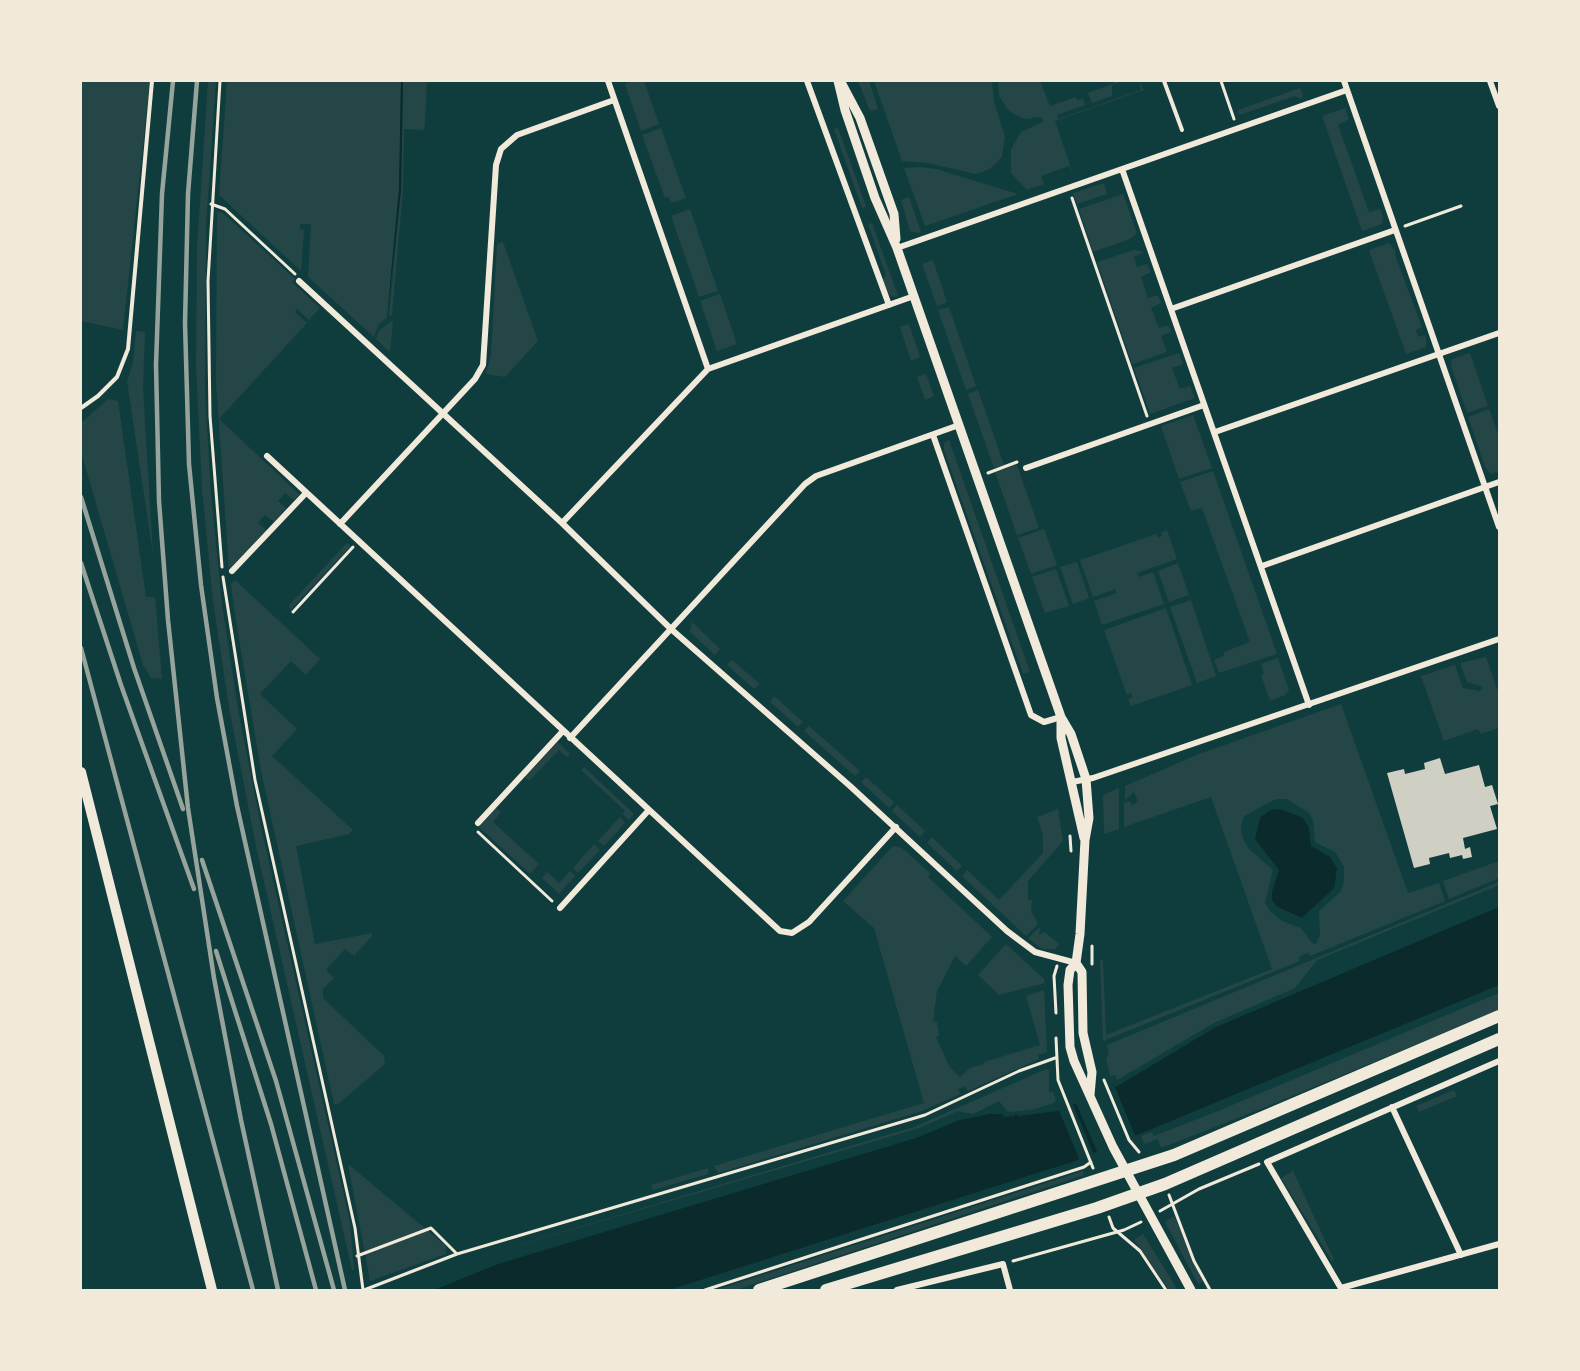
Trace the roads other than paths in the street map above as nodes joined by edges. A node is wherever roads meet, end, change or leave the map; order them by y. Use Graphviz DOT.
graph roads {
  1 [pos="152,81"];
  2 [pos="608,81"];
  3 [pos="807,81"];
  4 [pos="839,81"];
  5 [pos="1164,81"];
  6 [pos="1344,81"];
  7 [pos="1490,81"];
  8 [pos="1347,90"];
  9 [pos="614,100"];
  10 [pos="1499,106"];
  11 [pos="1182,130"];
  12 [pos="1122,169"];
  13 [pos="1395,230"];
  14 [pos="897,248"];
  15 [pos="298,280"];
  16 [pos="914,296"];
  17 [pos="889,305"];
  18 [pos="1171,309"];
  19 [pos="1499,333"];
  20 [pos="1439,353"];
  21 [pos="708,369"];
  22 [pos="1204,405"];
  23 [pos="81,408"];
  24 [pos="442,413"];
  25 [pos="959,425"];
  26 [pos="1215,432"];
  27 [pos="933,435"];
  28 [pos="267,456"];
  29 [pos="1026,468"];
  30 [pos="1499,482"];
  31 [pos="1485,487"];
  32 [pos="306,493"];
  33 [pos="562,523"];
  34 [pos="340,524"];
  35 [pos="1499,527"];
  36 [pos="1262,566"];
  37 [pos="232,571"];
  38 [pos="671,629"];
  39 [pos="1499,639"];
  40 [pos="1309,705"];
  41 [pos="1061,717"];
  42 [pos="563,731"];
  43 [pos="570,738"];
  44 [pos="81,772"];
  45 [pos="1086,779"];
  46 [pos="1072,782"];
  47 [pos="648,811"];
  48 [pos="478,823"];
  49 [pos="896,827"];
  50 [pos="1085,840"];
  51 [pos="560,908"];
  52 [pos="1076,963"];
  53 [pos="1499,1016"];
  54 [pos="1499,1039"];
  55 [pos="1499,1061"];
  56 [pos="1090,1095"];
  57 [pos="1392,1107"];
  58 [pos="1125,1170"];
  59 [pos="1137,1194"];
  60 [pos="1499,1244"];
  61 [pos="1461,1255"];
  62 [pos="1341,1289"];
  63 [pos="212,1290"];
  64 [pos="759,1290"];
  65 [pos="826,1290"];
  66 [pos="897,1290"];
  67 [pos="1010,1290"];
  68 [pos="1191,1290"];
  1 -- 23 [label="lane"];
  2 -- 9 [label="street"];
  3 -- 17 [label="street"];
  4 -- 14 [label="street"];
  5 -- 11 [label="lane"];
  6 -- 8 [label="street"];
  7 -- 10 [label="street"];
  8 -- 12 [label="street"];
  8 -- 13 [label="street"];
  9 -- 21 [label="street"];
  9 -- 24 [label="street"];
  12 -- 14 [label="street"];
  12 -- 18 [label="street"];
  13 -- 18 [label="street"];
  13 -- 20 [label="street"];
  14 -- 16 [label="street"];
  15 -- 24 [label="street"];
  16 -- 17 [label="street"];
  16 -- 25 [label="street"];
  17 -- 21 [label="street"];
  18 -- 22 [label="street"];
  19 -- 20 [label="street"];
  20 -- 26 [label="street"];
  20 -- 31 [label="street"];
  21 -- 33 [label="street"];
  22 -- 26 [label="street"];
  22 -- 29 [label="street"];
  24 -- 33 [label="street"];
  24 -- 34 [label="street"];
  25 -- 27 [label="street"];
  25 -- 41 [label="street"];
  26 -- 36 [label="street"];
  27 -- 38 [label="street"];
  27 -- 41 [label="street"];
  28 -- 32 [label="street"];
  30 -- 31 [label="street"];
  31 -- 35 [label="street"];
  31 -- 36 [label="street"];
  32 -- 34 [label="street"];
  32 -- 37 [label="street"];
  33 -- 38 [label="street"];
  34 -- 42 [label="street"];
  36 -- 40 [label="street"];
  38 -- 43 [label="street"];
  38 -- 49 [label="street"];
  39 -- 40 [label="street"];
  40 -- 45 [label="street"];
  41 -- 45 [label="street"];
  41 -- 46 [label="street"];
  42 -- 43 [label="street"];
  42 -- 48 [label="street"];
  43 -- 47 [label="street"];
  44 -- 63 [label="main road"];
  45 -- 46 [label="street"];
  45 -- 50 [label="street"];
  46 -- 50 [label="street"];
  47 -- 49 [label="street"];
  47 -- 51 [label="street"];
  49 -- 52 [label="street"];
  50 -- 52 [label="street"];
  52 -- 56 [label="street"];
  52 -- 56 [label="street"];
  53 -- 58 [label="main road"];
  54 -- 59 [label="main road"];
  55 -- 57 [label="street"];
  56 -- 58 [label="street"];
  57 -- 61 [label="street"];
  57 -- 62 [label="street"];
  58 -- 59 [label="street"];
  58 -- 64 [label="main road"];
  59 -- 65 [label="main road"];
  59 -- 68 [label="street"];
  60 -- 61 [label="street"];
  61 -- 62 [label="street"];
  66 -- 67 [label="street"];
}
